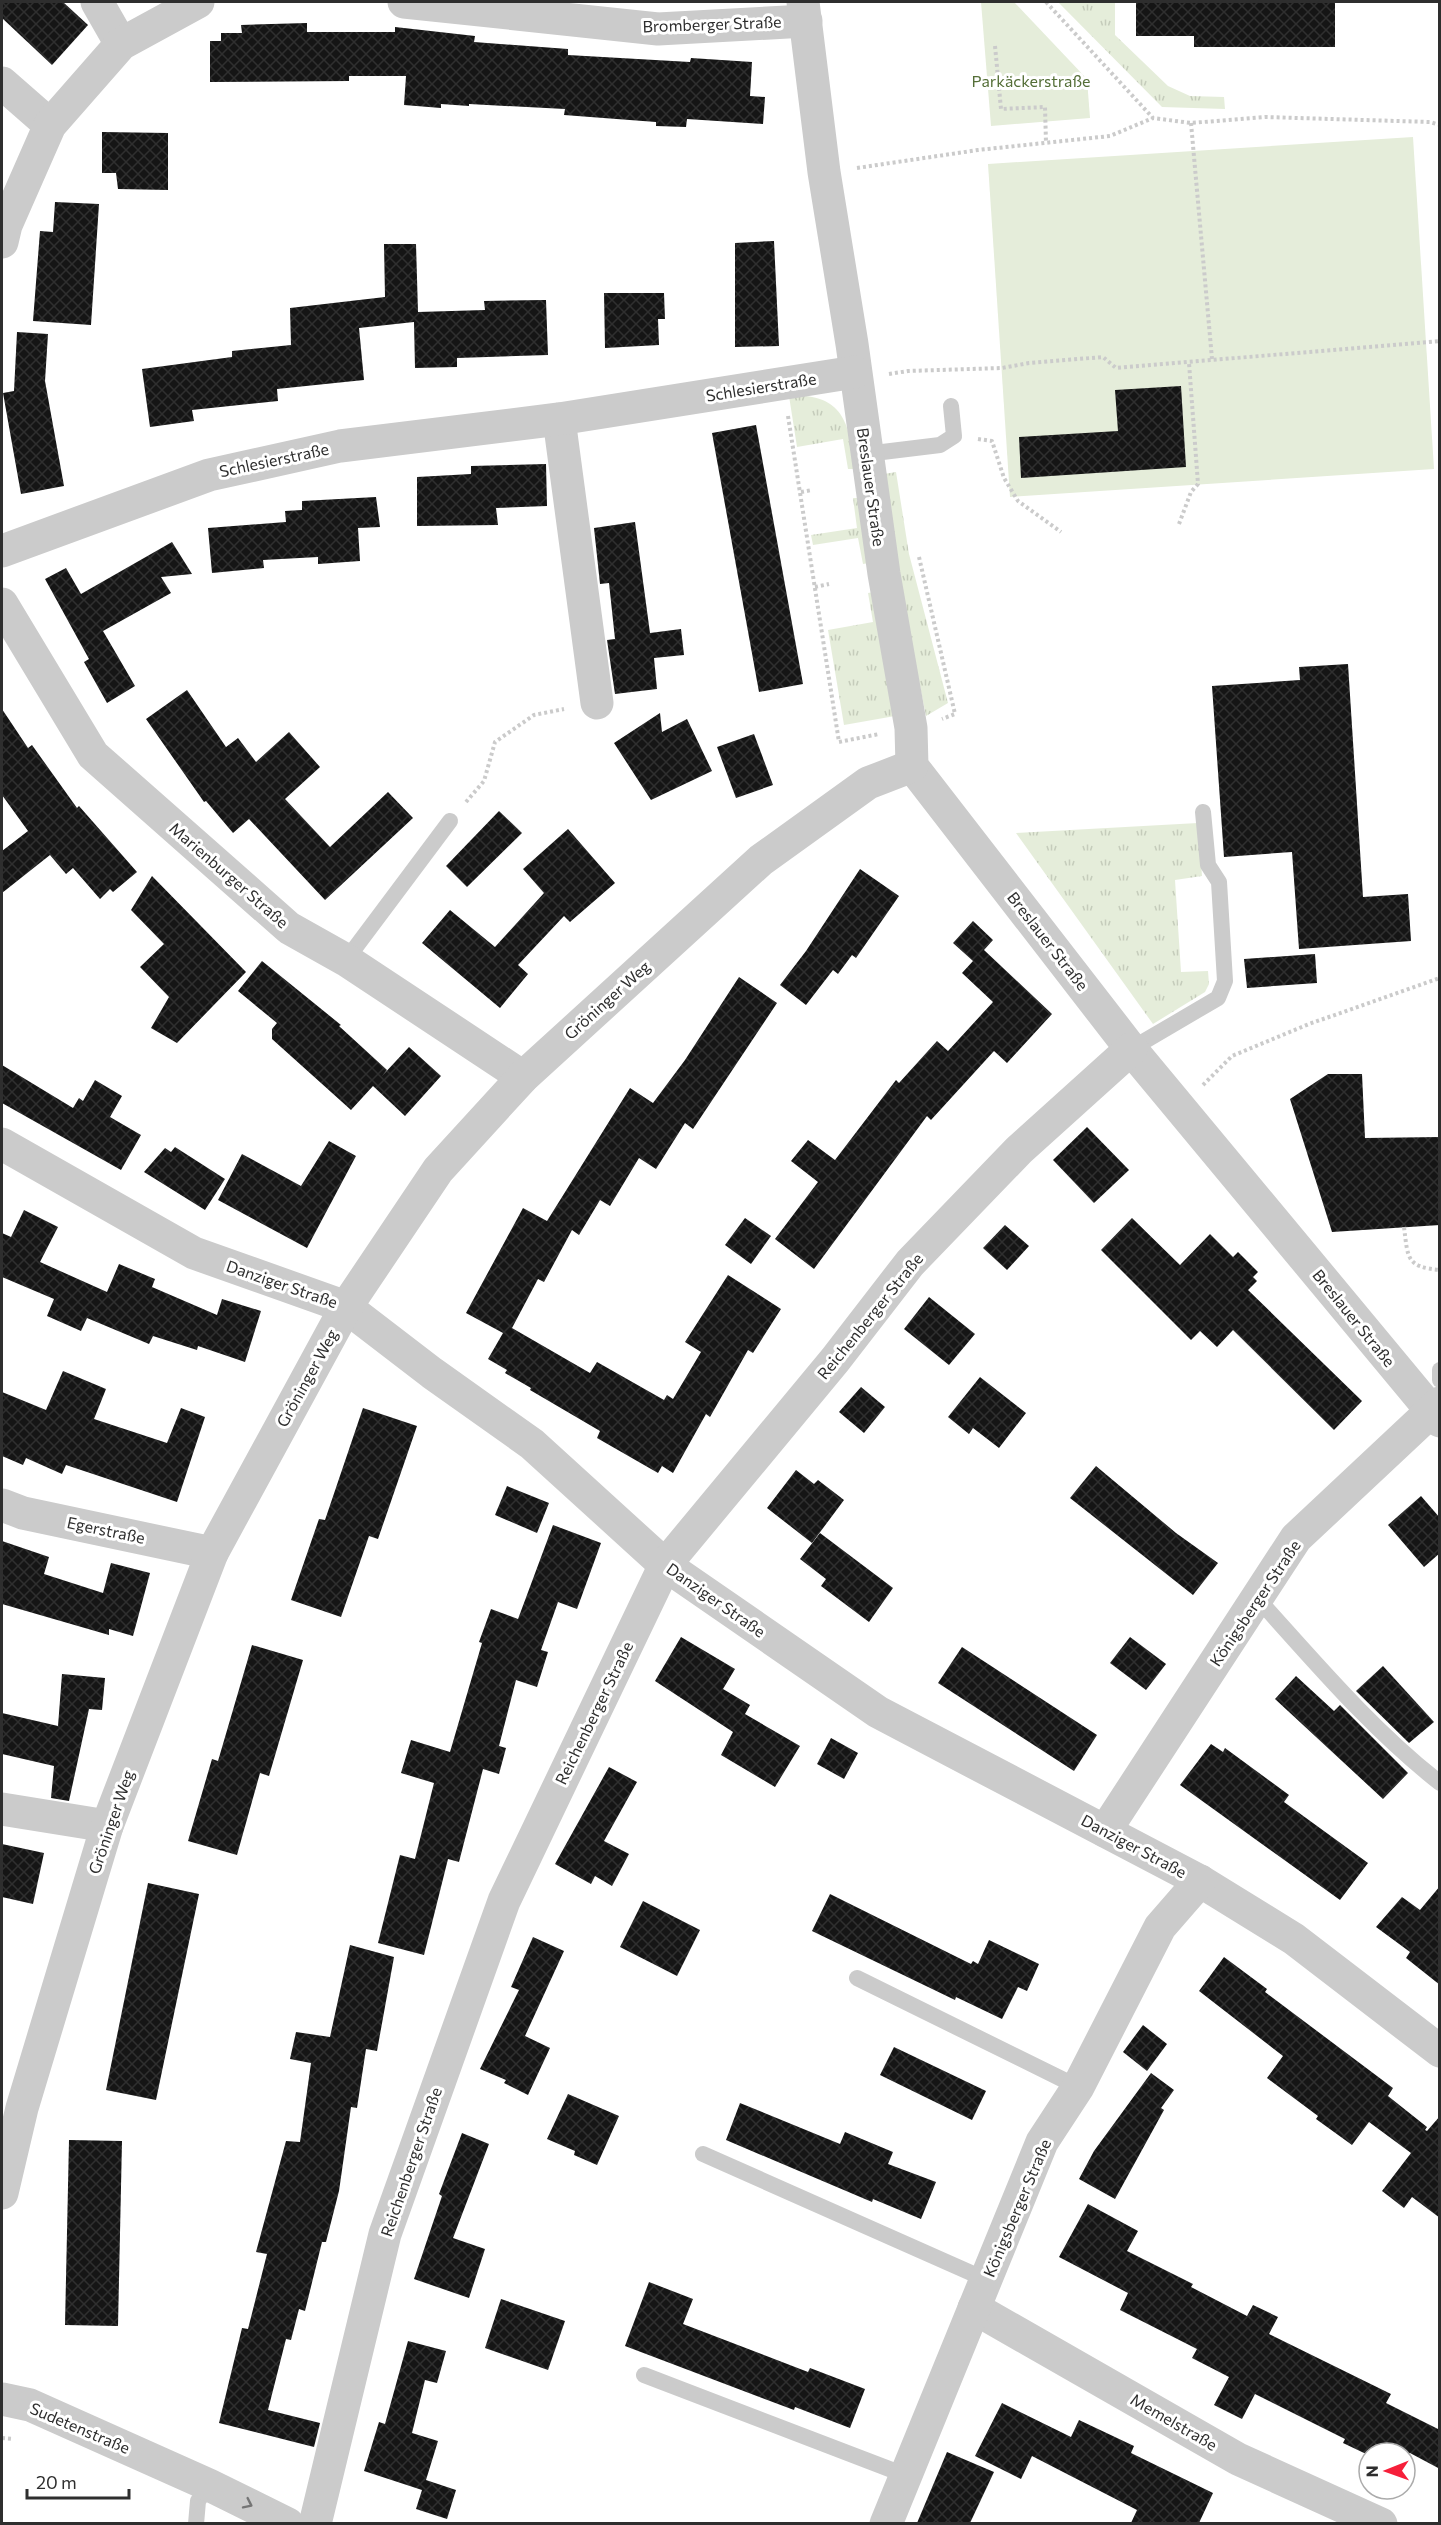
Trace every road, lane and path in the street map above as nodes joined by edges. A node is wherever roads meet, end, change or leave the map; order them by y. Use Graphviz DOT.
graph roads {
  1 [pos="97,2"];
  2 [pos="198,2"];
  3 [pos="404,2"];
  4 [pos="1046,2"];
  5 [pos="805,11"];
  6 [pos="121,44"];
  7 [pos="995,46"];
  8 [pos="2,82"];
  9 [pos="1153,118"];
  10 [pos="1191,123"];
  11 [pos="50,125"];
  12 [pos="1440,125"];
  13 [pos="1046,143"];
  14 [pos="874,166"];
  15 [pos="2,242"];
  16 [pos="1440,341"];
  17 [pos="1212,359"];
  18 [pos="1189,363"];
  19 [pos="855,372"];
  20 [pos="890,374"];
  21 [pos="783,384"];
  22 [pos="951,406"];
  23 [pos="559,419"];
  24 [pos="954,436"];
  25 [pos="866,453"];
  26 [pos="812,490"];
  27 [pos="801,492"];
  28 [pos="1179,524"];
  29 [pos="1061,532"];
  30 [pos="2,551"];
  31 [pos="829,584"];
  32 [pos="815,587"];
  33 [pos="2,604"];
  34 [pos="597,703"];
  35 [pos="911,728"];
  36 [pos="912,766"];
  37 [pos="1203,812"];
  38 [pos="450,821"];
  39 [pos="346,960"];
  40 [pos="1440,978"];
  41 [pos="1131,1049"];
  42 [pos="523,1077"];
  43 [pos="1181,1107"];
  44 [pos="2,1144"];
  45 [pos="1404,1227"];
  46 [pos="1440,1270"];
  47 [pos="346,1307"];
  48 [pos="1440,1370"];
  49 [pos="1440,1380"];
  50 [pos="1437,1412"];
  51 [pos="2,1505"];
  52 [pos="212,1552"];
  53 [pos="665,1565"];
  54 [pos="1257,1598"];
  55 [pos="1440,1783"];
  56 [pos="2,1809"];
  57 [pos="107,1826"];
  58 [pos="1105,1831"];
  59 [pos="1200,1881"];
  60 [pos="857,1978"];
  61 [pos="1440,2051"];
  62 [pos="1078,2087"];
  63 [pos="12,2107"];
  64 [pos="704,2154"];
  65 [pos="2,2193"];
  66 [pos="980,2294"];
  67 [pos="644,2375"];
  68 [pos="2,2399"];
  69 [pos="905,2475"];
  70 [pos="209,2485"];
  71 [pos="196,2523"];
  72 [pos="288,2523"];
  73 [pos="315,2523"];
  74 [pos="886,2523"];
  75 [pos="1381,2523"];
  1 -- 6 [label="street"];
  2 -- 6 [label="street"];
  3 -- 5 [label="street, Bromberger Straße"];
  4 -- 9 [label="path"];
  5 -- 19 [label="street"];
  6 -- 11 [label="street"];
  7 -- 13 [label="path"];
  8 -- 11 [label="street"];
  9 -- 10 [label="path"];
  9 -- 13 [label="path"];
  10 -- 12 [label="path"];
  10 -- 17 [label="path"];
  11 -- 15 [label="street"];
  13 -- 14 [label="path"];
  16 -- 17 [label="path"];
  17 -- 18 [label="path"];
  18 -- 20 [label="path"];
  18 -- 28 [label="path"];
  19 -- 21 [label="street, Schlesierstraße"];
  19 -- 25 [label="street, Breslauer Straße"];
  21 -- 23 [label="street, Schlesierstraße"];
  21 -- 27 [label="path"];
  22 -- 24 [label="lane"];
  23 -- 30 [label="street, Schlesierstraße"];
  23 -- 34 [label="street"];
  24 -- 25 [label="lane"];
  24 -- 29 [label="path"];
  25 -- 35 [label="street, Breslauer Straße"];
  26 -- 27 [label="path"];
  27 -- 32 [label="path"];
  31 -- 32 [label="path"];
  32 -- 35 [label="path"];
  33 -- 39 [label="street, Marienburger Straße"];
  34 -- 38 [label="path"];
  35 -- 36 [label="street, Breslauer Straße"];
  36 -- 41 [label="street, Breslauer Straße"];
  36 -- 42 [label="street, Gröninger Weg"];
  37 -- 41 [label="lane"];
  38 -- 39 [label="lane"];
  39 -- 42 [label="street, Marienburger Straße"];
  40 -- 43 [label="path"];
  41 -- 43 [label="street, Breslauer Straße"];
  41 -- 53 [label="street, Reichenberger Straße"];
  42 -- 47 [label="street, Gröninger Weg"];
  43 -- 50 [label="street, Breslauer Straße"];
  44 -- 47 [label="street, Danziger Straße"];
  45 -- 46 [label="path"];
  47 -- 52 [label="street, Gröninger Weg"];
  47 -- 53 [label="street, Danziger Straße"];
  48 -- 49 [label="lane"];
  50 -- 54 [label="street, Königsberger Straße"];
  51 -- 52 [label="street, Egerstraße"];
  52 -- 57 [label="street, Gröninger Weg"];
  53 -- 58 [label="street, Danziger Straße"];
  53 -- 73 [label="street, Reichenberger Straße"];
  54 -- 55 [label="lane"];
  54 -- 58 [label="street, Königsberger Straße"];
  56 -- 57 [label="street"];
  57 -- 63 [label="street, Gröninger Weg"];
  58 -- 59 [label="street, Danziger Straße"];
  59 -- 61 [label="street, Danziger Straße"];
  59 -- 62 [label="street, Königsberger Straße"];
  60 -- 62 [label="lane"];
  62 -- 66 [label="street, Königsberger Straße"];
  63 -- 65 [label="street, Gröninger Weg"];
  64 -- 66 [label="lane"];
  66 -- 69 [label="street, Königsberger Straße"];
  66 -- 75 [label="street, Memelstraße"];
  67 -- 69 [label="lane"];
  68 -- 70 [label="street, Sudetenstraße"];
  69 -- 74 [label="street, Königsberger Straße"];
  70 -- 71 [label="lane"];
  70 -- 72 [label="street, Sudetenstraße, one-way"];
}
